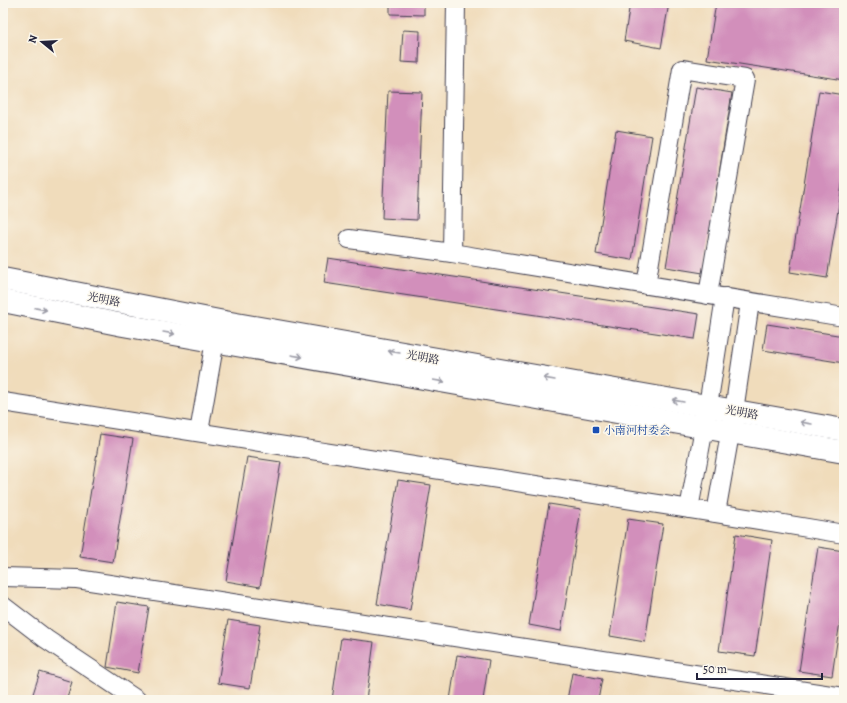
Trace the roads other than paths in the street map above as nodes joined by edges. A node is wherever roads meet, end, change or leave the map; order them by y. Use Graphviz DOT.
graph roads {
  1 [pos="456,3"];
  2 [pos="349,239"];
  3 [pos="452,254"];
  4 [pos="3,279"];
  5 [pos="646,285"];
  6 [pos="716,296"];
  7 [pos="3,301"];
  8 [pos="750,302"];
  9 [pos="844,317"];
  10 [pos="217,331"];
  11 [pos="3,402"];
  12 [pos="708,406"];
  13 [pos="734,411"];
  14 [pos="704,428"];
  15 [pos="844,430"];
  16 [pos="199,432"];
  17 [pos="730,432"];
  18 [pos="844,452"];
  19 [pos="689,509"];
  20 [pos="716,513"];
  21 [pos="844,534"];
  22 [pos="3,577"];
  23 [pos="3,606"];
  24 [pos="844,697"];
  25 [pos="137,700"];
  1 -- 3 [label="street"];
  2 -- 3 [label="street"];
  3 -- 5 [label="street"];
  4 -- 10 [label="street, 光明路"];
  5 -- 6 [label="street"];
  5 -- 6 [label="street"];
  6 -- 8 [label="street"];
  6 -- 12 [label="street"];
  7 -- 10 [label="street, 光明路, one-way"];
  8 -- 9 [label="street"];
  8 -- 13 [label="street"];
  12 -- 10 [label="street, 光明路, one-way"];
  10 -- 14 [label="street, 光明路, one-way"];
  10 -- 16 [label="street"];
  11 -- 16 [label="street"];
  12 -- 13 [label="street, 光明路"];
  12 -- 14 [label="street"];
  15 -- 13 [label="street, 光明路, one-way"];
  13 -- 17 [label="street"];
  14 -- 17 [label="street, 光明路"];
  14 -- 19 [label="street"];
  16 -- 19 [label="street"];
  17 -- 18 [label="street, 光明路"];
  17 -- 20 [label="street"];
  19 -- 20 [label="street"];
  20 -- 21 [label="street"];
  22 -- 24 [label="street"];
  23 -- 25 [label="street"];
}
